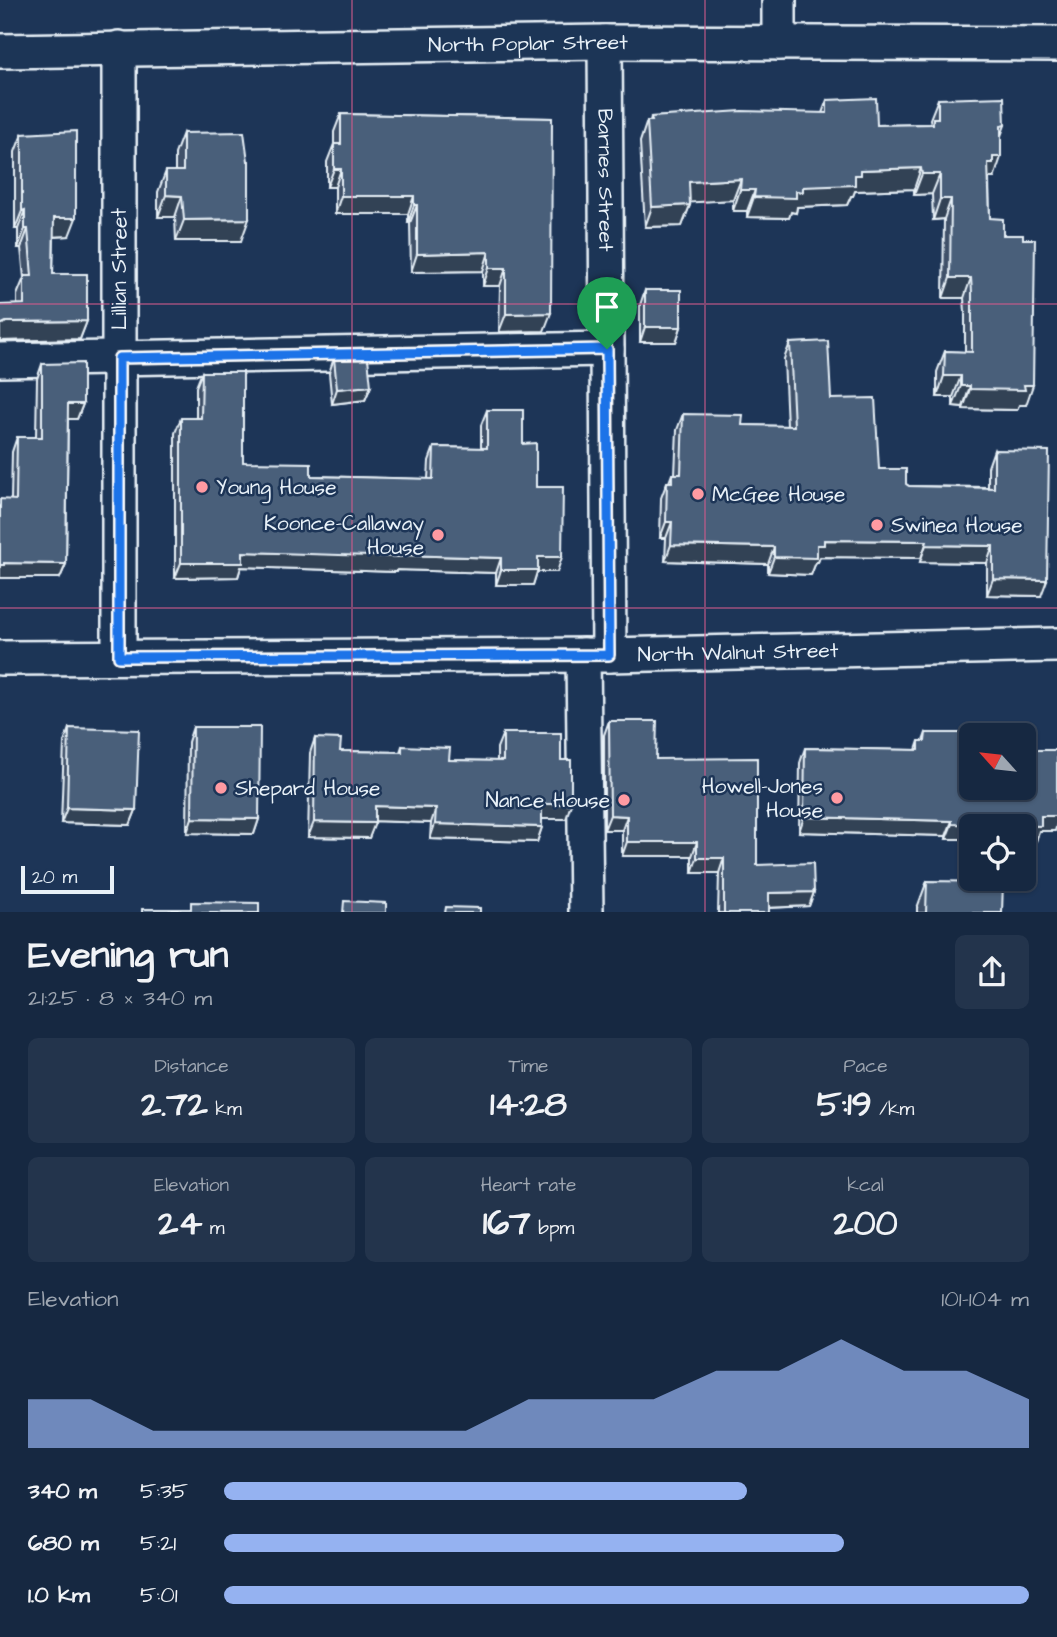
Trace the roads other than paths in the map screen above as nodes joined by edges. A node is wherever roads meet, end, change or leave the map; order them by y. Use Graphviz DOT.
graph roads {
  1 [pos="779,0"];
  2 [pos="605,42"];
  3 [pos="779,43"];
  4 [pos="1057,44"];
  5 [pos="119,48"];
  6 [pos="0,51"];
  7 [pos="607,349"];
  8 [pos="119,358"];
  9 [pos="0,360"];
  10 [pos="1057,645"];
  11 [pos="596,655"];
  12 [pos="119,657"];
  13 [pos="0,659"];
  14 [pos="586,912"];
  1 -- 3 [label="street"];
  2 -- 3 [label="street, North Poplar Street"];
  2 -- 5 [label="street, North Poplar Street"];
  2 -- 7 [label="street, Barnes Street"];
  3 -- 4 [label="street, North Poplar Street"];
  5 -- 6 [label="street, North Poplar Street"];
  5 -- 8 [label="street, Lillian Street"];
  7 -- 8 [label="street"];
  7 -- 11 [label="street, Barnes Street"];
  8 -- 9 [label="street"];
  8 -- 12 [label="street, Lillian Street"];
  10 -- 11 [label="street, North Walnut Street"];
  11 -- 12 [label="street, North Walnut Street"];
  11 -- 14 [label="street, Barnes Street"];
  12 -- 13 [label="street, North Walnut Street"];
}
